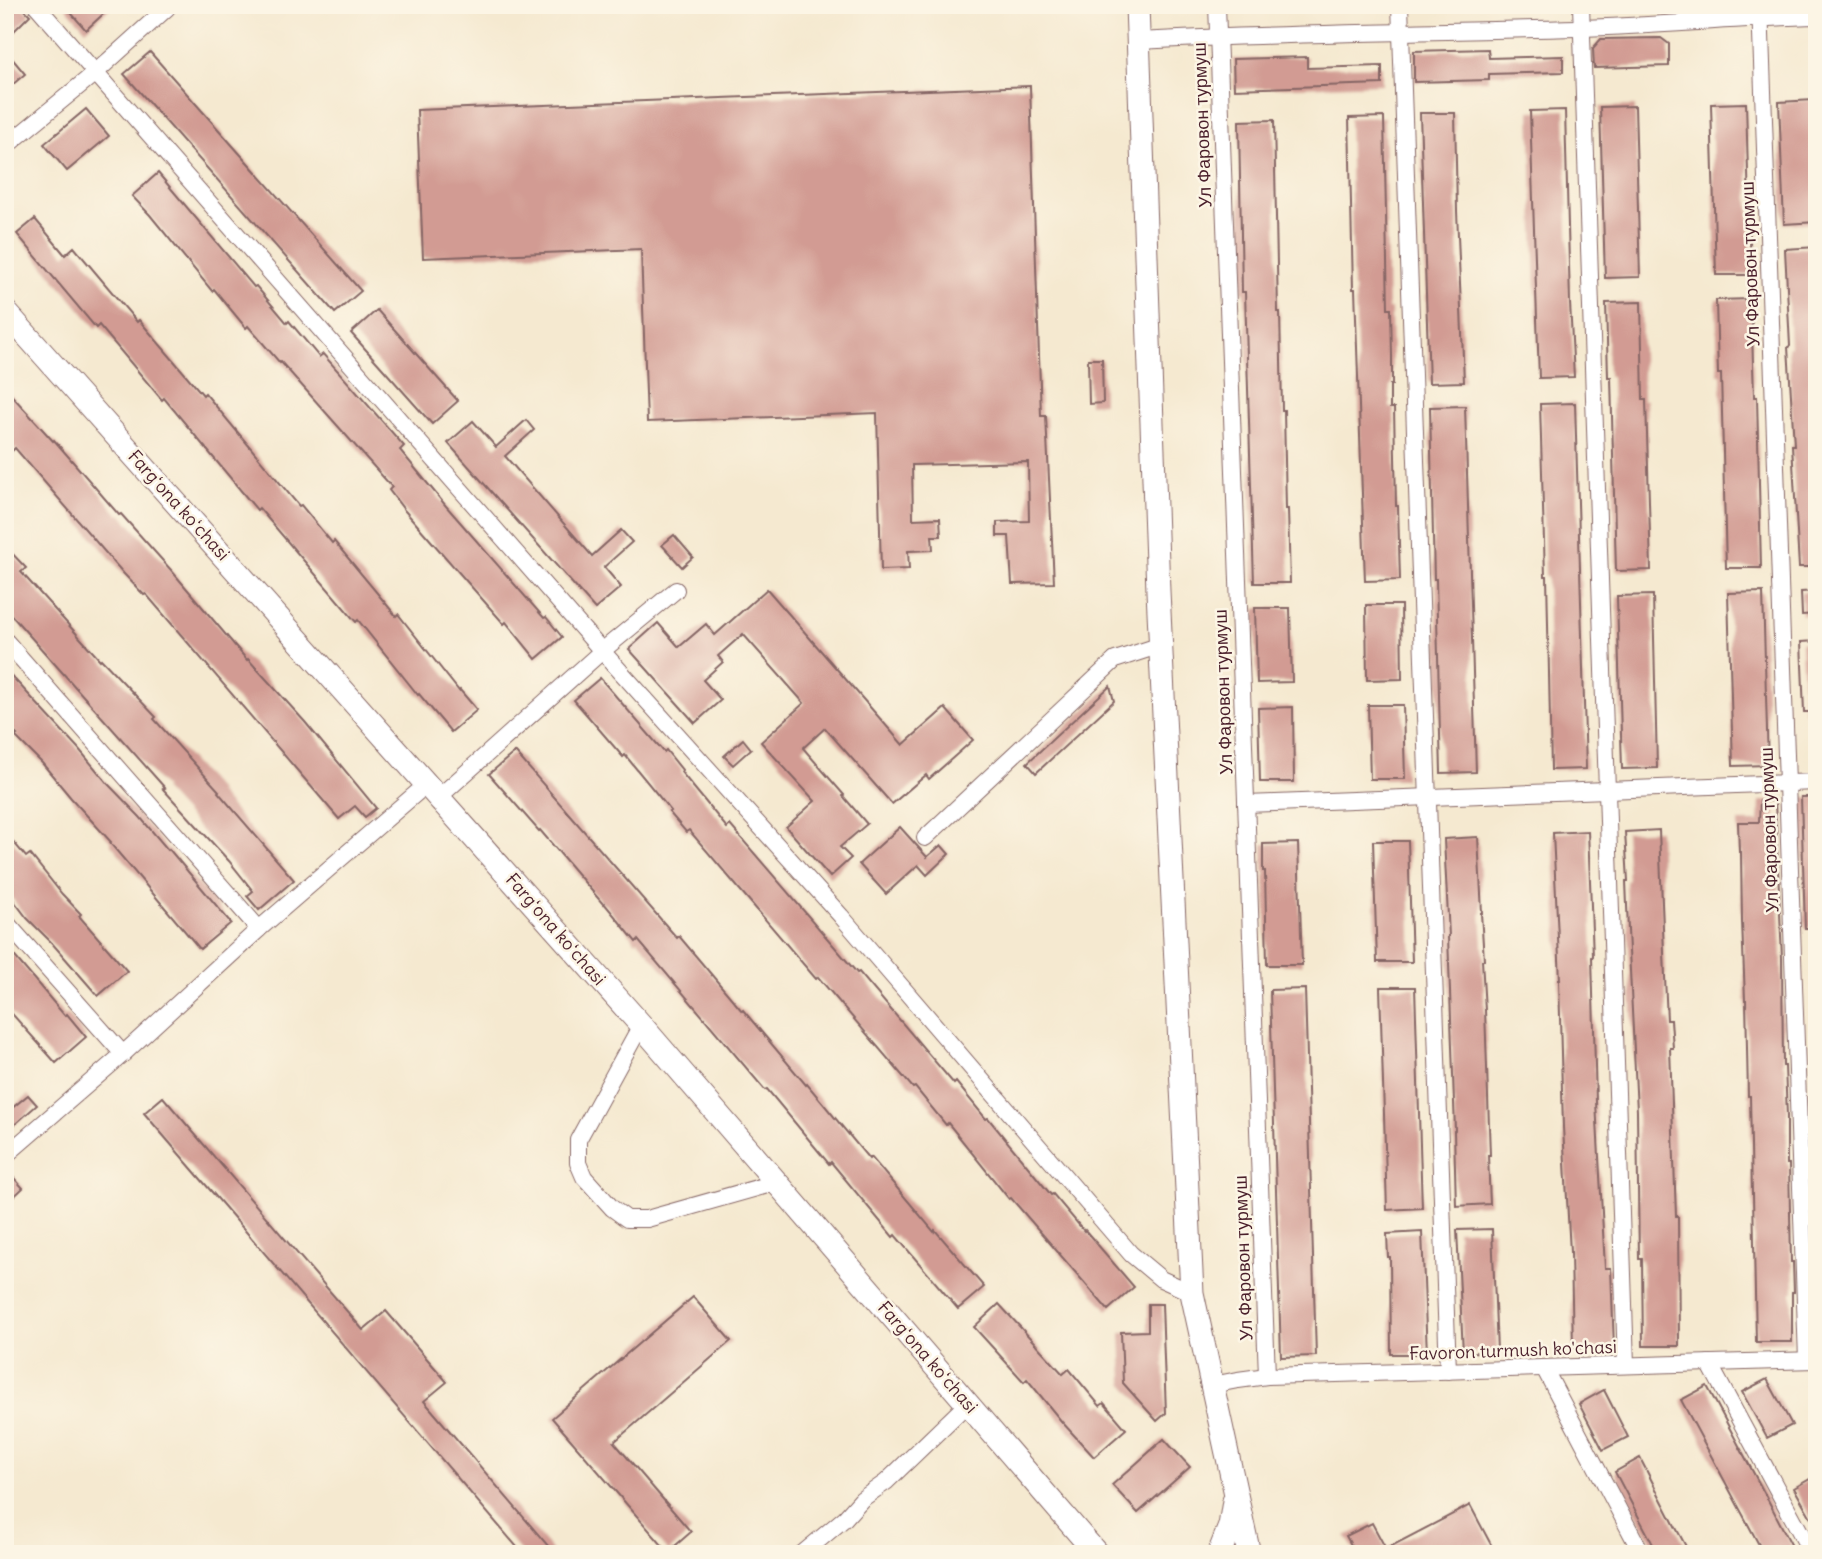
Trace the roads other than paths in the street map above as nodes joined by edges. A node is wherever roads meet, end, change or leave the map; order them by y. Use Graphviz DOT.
graph roads {
  1 [pos="36,5"];
  2 [pos="1137,5"];
  3 [pos="1217,5"];
  4 [pos="1400,5"];
  5 [pos="1581,5"];
  6 [pos="167,8"];
  7 [pos="1760,11"];
  8 [pos="1817,16"];
  9 [pos="1582,28"];
  10 [pos="1401,32"];
  11 [pos="1218,36"];
  12 [pos="1139,41"];
  13 [pos="95,73"];
  14 [pos="5,146"];
  15 [pos="5,311"];
  16 [pos="676,590"];
  17 [pos="5,640"];
  18 [pos="1161,645"];
  19 [pos="602,651"];
  20 [pos="1817,782"];
  21 [pos="1787,784"];
  22 [pos="433,790"];
  23 [pos="1607,790"];
  24 [pos="1428,797"];
  25 [pos="1246,804"];
  26 [pos="925,838"];
  27 [pos="5,921"];
  28 [pos="259,929"];
  29 [pos="641,1025"];
  30 [pos="123,1054"];
  31 [pos="5,1156"];
  32 [pos="778,1182"];
  33 [pos="1192,1293"];
  34 [pos="1812,1360"];
  35 [pos="1709,1363"];
  36 [pos="1626,1365"];
  37 [pos="1544,1368"];
  38 [pos="1448,1371"];
  39 [pos="1267,1376"];
  40 [pos="1212,1385"];
  41 [pos="968,1403"];
  42 [pos="1235,1491"];
  43 [pos="802,1554"];
  44 [pos="1097,1554"];
  45 [pos="1219,1554"];
  46 [pos="1249,1554"];
  47 [pos="1643,1554"];
  48 [pos="1812,1554"];
  1 -- 13 [label="street"];
  2 -- 12 [label="street"];
  3 -- 11 [label="street, Ул Фаровон турмуш"];
  4 -- 10 [label="street"];
  5 -- 9 [label="street"];
  6 -- 13 [label="street"];
  7 -- 8 [label="street"];
  7 -- 9 [label="street"];
  7 -- 21 [label="street, Ул Фаровон турмуш"];
  9 -- 10 [label="street"];
  9 -- 23 [label="street"];
  10 -- 11 [label="street"];
  10 -- 24 [label="street"];
  11 -- 12 [label="street"];
  11 -- 25 [label="street, Ул Фаровон турмуш"];
  12 -- 18 [label="street"];
  13 -- 14 [label="street"];
  13 -- 19 [label="street"];
  15 -- 22 [label="street, Fargʻona koʻchasi"];
  16 -- 19 [label="street"];
  17 -- 28 [label="street"];
  18 -- 26 [label="street"];
  18 -- 33 [label="street"];
  19 -- 22 [label="street"];
  19 -- 33 [label="street"];
  20 -- 21 [label="street"];
  21 -- 23 [label="street"];
  21 -- 34 [label="street, Ул Фаровон турмуш"];
  22 -- 28 [label="street"];
  22 -- 29 [label="street, Fargʻona koʻchasi"];
  23 -- 24 [label="street"];
  23 -- 36 [label="street"];
  24 -- 25 [label="street"];
  24 -- 38 [label="street"];
  25 -- 39 [label="street, Ул Фаровон турмуш"];
  27 -- 30 [label="street"];
  28 -- 30 [label="street"];
  29 -- 32 [label="street, Fargʻona koʻchasi"];
  29 -- 32 [label="street"];
  30 -- 31 [label="street"];
  32 -- 41 [label="street, Fargʻona koʻchasi"];
  33 -- 40 [label="street"];
  34 -- 35 [label="street, Favoron turmush ko'chasi"];
  35 -- 36 [label="street, Favoron turmush ko'chasi"];
  35 -- 48 [label="street"];
  36 -- 37 [label="street, Favoron turmush ko'chasi"];
  37 -- 38 [label="street, Favoron turmush ko'chasi"];
  37 -- 47 [label="street"];
  38 -- 39 [label="street, Favoron turmush ko'chasi"];
  39 -- 40 [label="street, Favoron turmush ko'chasi"];
  40 -- 42 [label="street"];
  41 -- 43 [label="street"];
  41 -- 44 [label="street, Fargʻona koʻchasi"];
  42 -- 45 [label="street"];
  42 -- 46 [label="street"];
}
